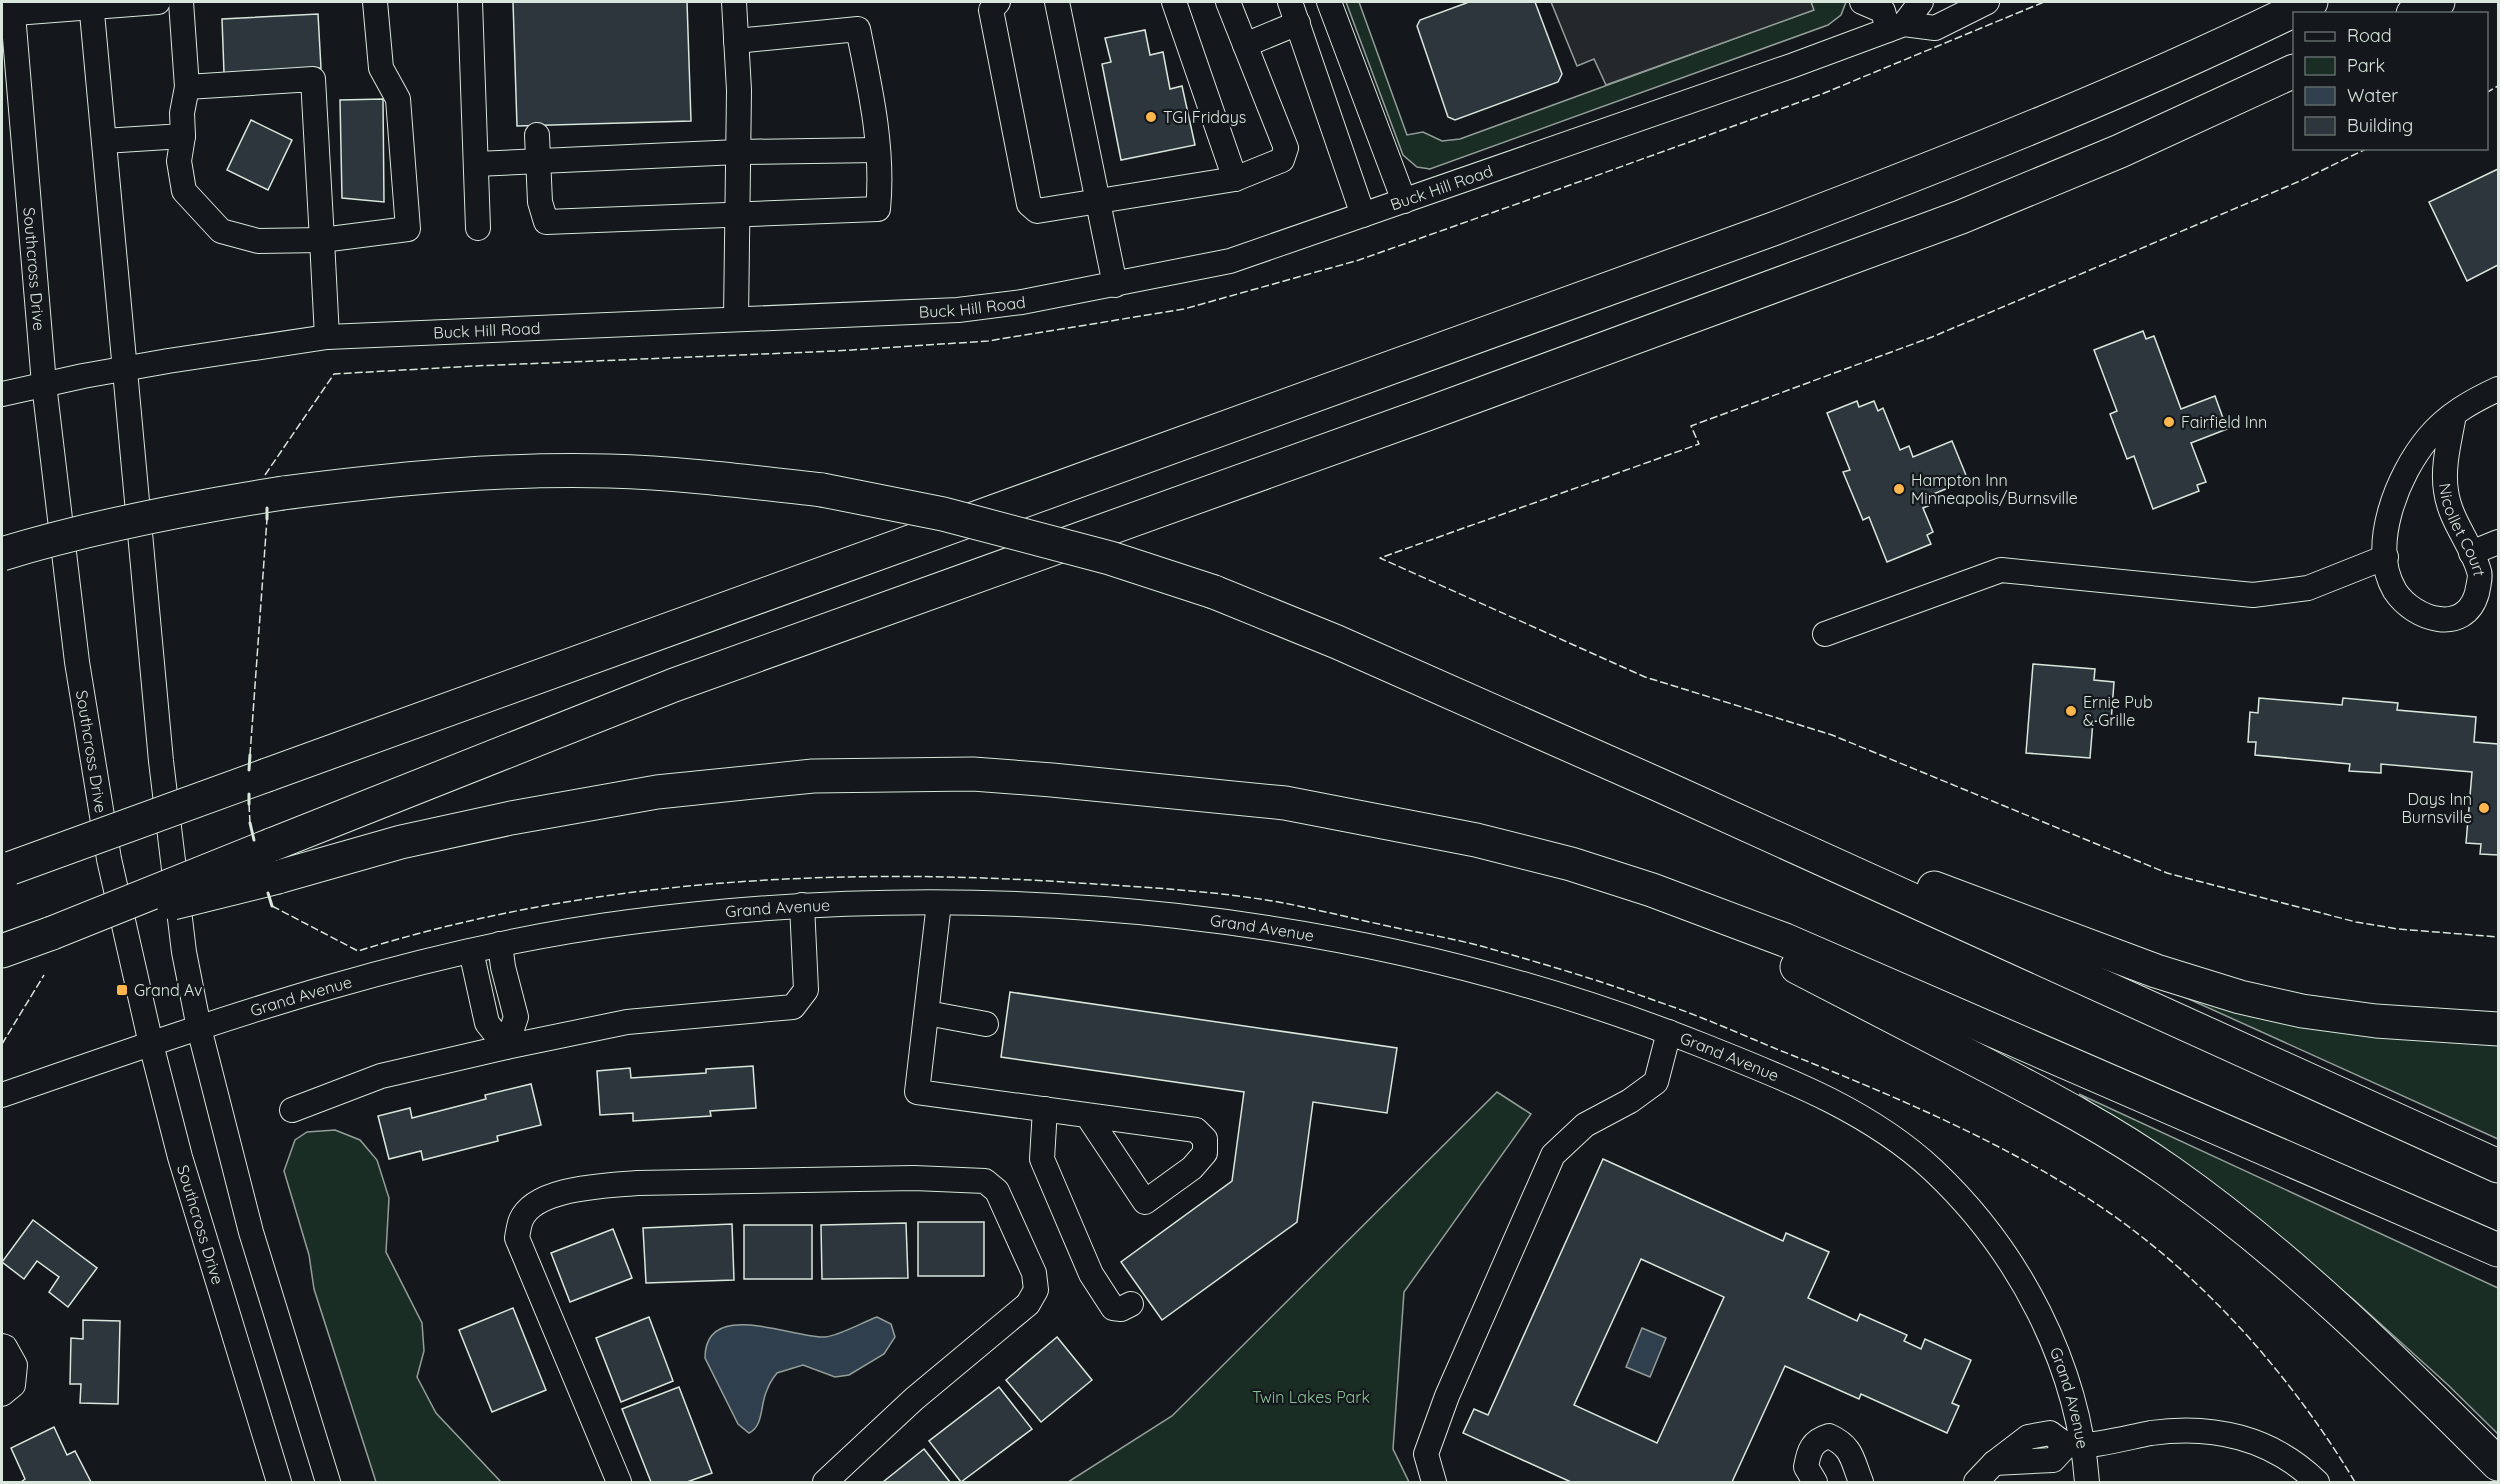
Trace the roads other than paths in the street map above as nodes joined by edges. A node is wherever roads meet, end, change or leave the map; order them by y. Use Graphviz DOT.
graph roads {
  1 [pos="158,2"];
  2 [pos="181,2"];
  3 [pos="375,2"];
  4 [pos="470,2"];
  5 [pos="734,2"];
  6 [pos="998,2"];
  7 [pos="1057,2"];
  8 [pos="1174,2"];
  9 [pos="1228,2"];
  10 [pos="1329,2"];
  11 [pos="1921,2"];
  12 [pos="1987,2"];
  13 [pos="2311,2"];
  14 [pos="2438,2"];
  15 [pos="91,4"];
  16 [pos="9,10"];
  17 [pos="1294,12"];
  18 [pos="2417,12"];
  19 [pos="1885,14"];
  20 [pos="736,41"];
  21 [pos="1245,45"];
  22 [pos="2293,72"];
  23 [pos="187,87"];
  24 [pos="537,135"];
  25 [pos="183,136"];
  26 [pos="104,141"];
  27 [pos="877,150"];
  28 [pos="738,152"];
  29 [pos="538,161"];
  30 [pos="476,164"];
  31 [pos="1235,179"];
  32 [pos="1404,201"];
  33 [pos="1097,203"];
  34 [pos="1363,215"];
  35 [pos="737,216"];
  36 [pos="478,228"];
  37 [pos="322,240"];
  38 [pos="1115,285"];
  39 [pos="736,319"];
  40 [pos="327,337"];
  41 [pos="125,368"];
  42 [pos="44,384"];
  43 [pos="2499,388"];
  44 [pos="2,394"];
  45 [pos="2454,414"];
  46 [pos="2499,542"];
  47 [pos="2,554"];
  48 [pos="2471,554"];
  49 [pos="2386,557"];
  50 [pos="1825,634"];
  51 [pos="1657,784"];
  52 [pos="6,870"];
  53 [pos="1652,890"];
  54 [pos="939,903"];
  55 [pos="802,905"];
  56 [pos="51,933"];
  57 [pos="500,944"];
  58 [pos="2,951"];
  59 [pos="471,951"];
  60 [pos="927,1013"];
  61 [pos="986,1024"];
  62 [pos="199,1028"];
  63 [pos="2499,1029"];
  64 [pos="1669,1032"];
  65 [pos="151,1044"];
  66 [pos="506,1047"];
  67 [pos="2,1095"];
  68 [pos="1045,1109"];
  69 [pos="292,1110"];
  70 [pos="1087,1115"];
  71 [pos="2499,1166"];
  72 [pos="2499,1250"];
  73 [pos="1131,1304"];
  74 [pos="2,1346"];
  75 [pos="2,1394"];
  76 [pos="2075,1445"];
  77 [pos="2499,1464"];
  78 [pos="279,1482"];
  79 [pos="328,1482"];
  80 [pos="620,1482"];
  81 [pos="825,1482"];
  82 [pos="1434,1482"];
  83 [pos="1815,1482"];
  84 [pos="1862,1482"];
  85 [pos="1976,1482"];
  86 [pos="2087,1482"];
  87 [pos="2317,1482"];
  1 -- 15 [label="street"];
  2 -- 23 [label="street"];
  3 -- 37 [label="street"];
  4 -- 30 [label="street"];
  5 -- 20 [label="street"];
  6 -- 33 [label="street"];
  7 -- 33 [label="street"];
  8 -- 31 [label="street"];
  9 -- 21 [label="street"];
  10 -- 32 [label="street"];
  11 -- 19 [label="street"];
  12 -- 19 [label="street, Buck Hill Road"];
  13 -- 52 [label="highway, bridge"];
  14 -- 18 [label="highway"];
  15 -- 16 [label="street"];
  15 -- 26 [label="street"];
  16 -- 42 [label="street, Southcross Drive"];
  17 -- 21 [label="street"];
  17 -- 34 [label="street"];
  19 -- 32 [label="street, Buck Hill Road"];
  20 -- 27 [label="street"];
  20 -- 28 [label="street"];
  21 -- 31 [label="street"];
  22 -- 56 [label="highway, bridge"];
  23 -- 25 [label="street"];
  23 -- 37 [label="street"];
  24 -- 29 [label="street"];
  25 -- 26 [label="street"];
  25 -- 37 [label="street"];
  26 -- 41 [label="street"];
  27 -- 28 [label="street"];
  27 -- 35 [label="street"];
  28 -- 29 [label="street"];
  28 -- 35 [label="street"];
  29 -- 30 [label="street"];
  29 -- 35 [label="street"];
  30 -- 36 [label="street"];
  31 -- 33 [label="street"];
  32 -- 34 [label="street, Buck Hill Road"];
  33 -- 38 [label="street"];
  34 -- 38 [label="street, Buck Hill Road"];
  35 -- 39 [label="street"];
  37 -- 40 [label="street"];
  38 -- 39 [label="street, Buck Hill Road"];
  39 -- 40 [label="street, Buck Hill Road"];
  40 -- 41 [label="street, Buck Hill Road"];
  41 -- 42 [label="street, Buck Hill Road"];
  41 -- 62 [label="street"];
  42 -- 44 [label="street, Buck Hill Road"];
  42 -- 65 [label="street, Southcross Drive"];
  43 -- 45 [label="street, Nicollet Court"];
  45 -- 48 [label="street, Nicollet Court"];
  45 -- 49 [label="street, Nicollet Court"];
  46 -- 48 [label="street"];
  47 -- 51 [label="highway, bridge"];
  48 -- 49 [label="street, Nicollet Court"];
  49 -- 50 [label="street"];
  51 -- 63 [label="highway"];
  51 -- 71 [label="highway"];
  53 -- 56 [label="highway, bridge"];
  53 -- 72 [label="highway"];
  53 -- 77 [label="highway"];
  54 -- 55 [label="street, Grand Avenue"];
  54 -- 60 [label="street"];
  54 -- 64 [label="street, Grand Avenue"];
  55 -- 57 [label="street, Grand Avenue"];
  55 -- 66 [label="street"];
  56 -- 58 [label="highway"];
  57 -- 59 [label="street, Grand Avenue"];
  57 -- 66 [label="street"];
  59 -- 62 [label="street, Grand Avenue"];
  59 -- 66 [label="street"];
  60 -- 61 [label="street"];
  60 -- 68 [label="street"];
  62 -- 65 [label="street, Grand Avenue"];
  62 -- 79 [label="street"];
  64 -- 76 [label="street, Grand Avenue"];
  64 -- 82 [label="street"];
  65 -- 67 [label="street, Grand Avenue"];
  65 -- 78 [label="street, Southcross Drive"];
  66 -- 69 [label="street"];
  68 -- 70 [label="street"];
  68 -- 73 [label="street"];
  70 -- 70 [label="street"];
  74 -- 75 [label="street"];
  76 -- 85 [label="street"];
  76 -- 86 [label="street"];
  76 -- 87 [label="street, Grand Avenue"];
  80 -- 81 [label="street"];
  83 -- 84 [label="street"];
}
